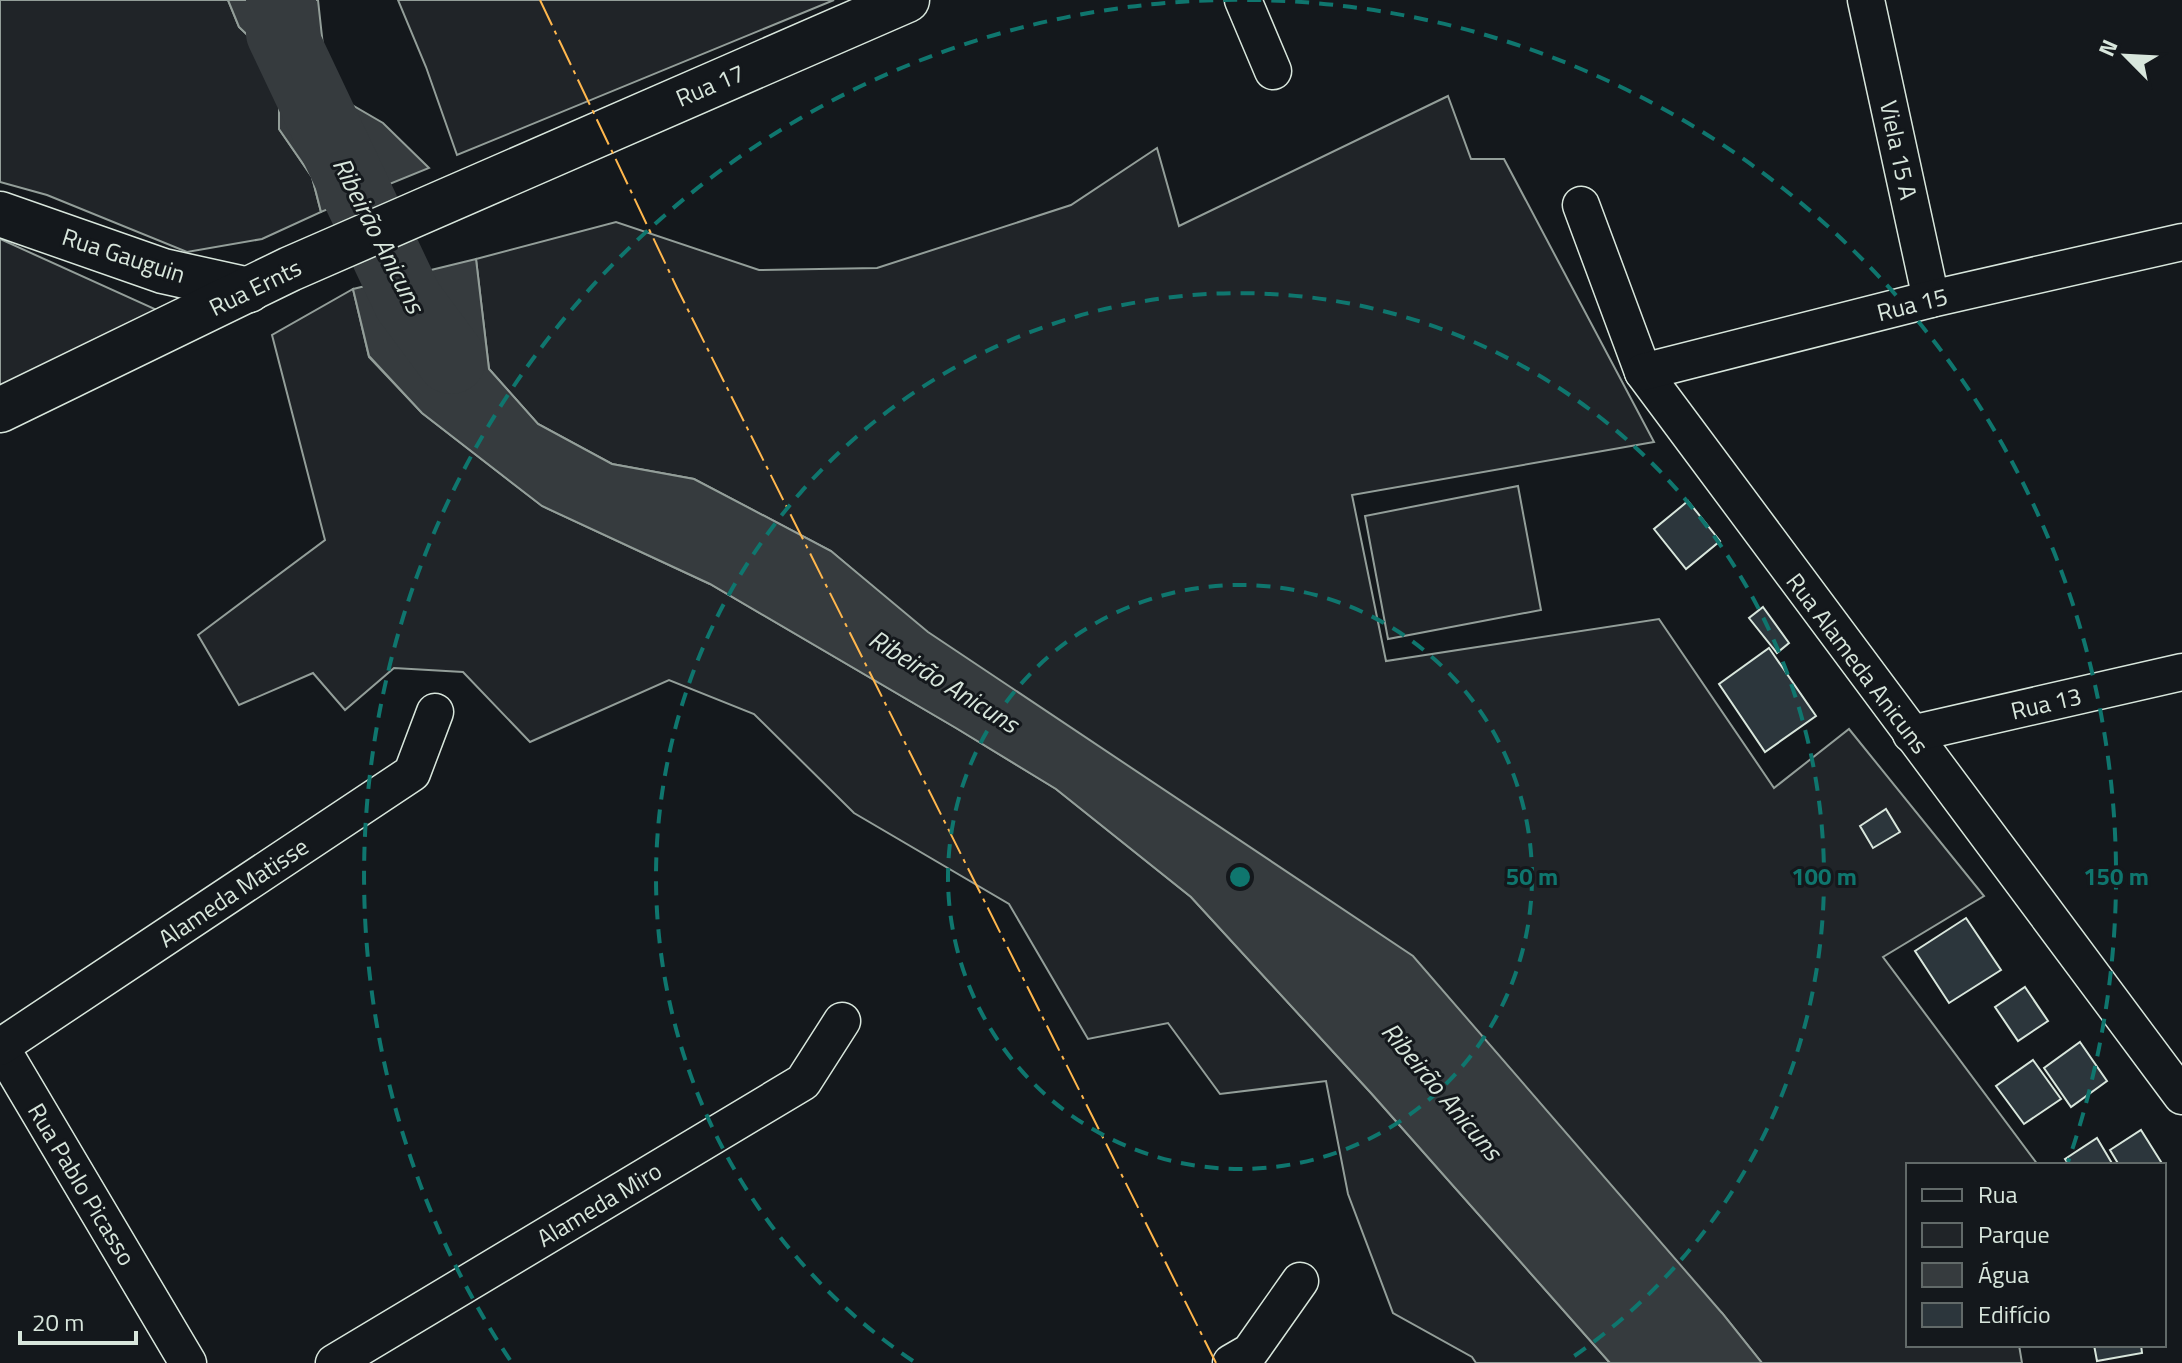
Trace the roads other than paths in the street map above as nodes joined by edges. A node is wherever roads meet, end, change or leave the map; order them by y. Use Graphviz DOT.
graph roads {
  1 [pos="907,0"];
  2 [pos="1243,0"];
  3 [pos="1866,0"];
  4 [pos="1273,71"];
  5 [pos="513,171"];
  6 [pos="1581,205"];
  7 [pos="0,214"];
  8 [pos="2182,242"];
  9 [pos="249,290"];
  10 [pos="1931,299"];
  11 [pos="1643,372"];
  12 [pos="0,410"];
  13 [pos="2182,672"];
  14 [pos="435,712"];
  15 [pos="1911,734"];
  16 [pos="842,1021"];
  17 [pos="0,1046"];
  18 [pos="2182,1096"];
  19 [pos="1300,1281"];
  20 [pos="188,1363"];
  21 [pos="334,1363"];
  22 [pos="1231,1363"];
  1 -- 5 [label="street, Rua 17"];
  2 -- 4 [label="street"];
  3 -- 10 [label="street, Viela 15 A"];
  5 -- 9 [label="street, Rua Ernts"];
  6 -- 11 [label="street, Rua Alameda Anicuns"];
  7 -- 9 [label="street, Rua Gauguin"];
  8 -- 10 [label="street, Rua 15"];
  9 -- 12 [label="street, Rua Ernts"];
  10 -- 11 [label="street, Rua 15"];
  11 -- 15 [label="street, Rua Alameda Anicuns"];
  13 -- 15 [label="street, Rua 13"];
  14 -- 17 [label="street, Alameda Matisse"];
  15 -- 18 [label="street, Rua Alameda Anicuns"];
  16 -- 21 [label="street, Alameda Miro"];
  17 -- 20 [label="street, Rua Pablo Picasso"];
  19 -- 22 [label="street"];
}
